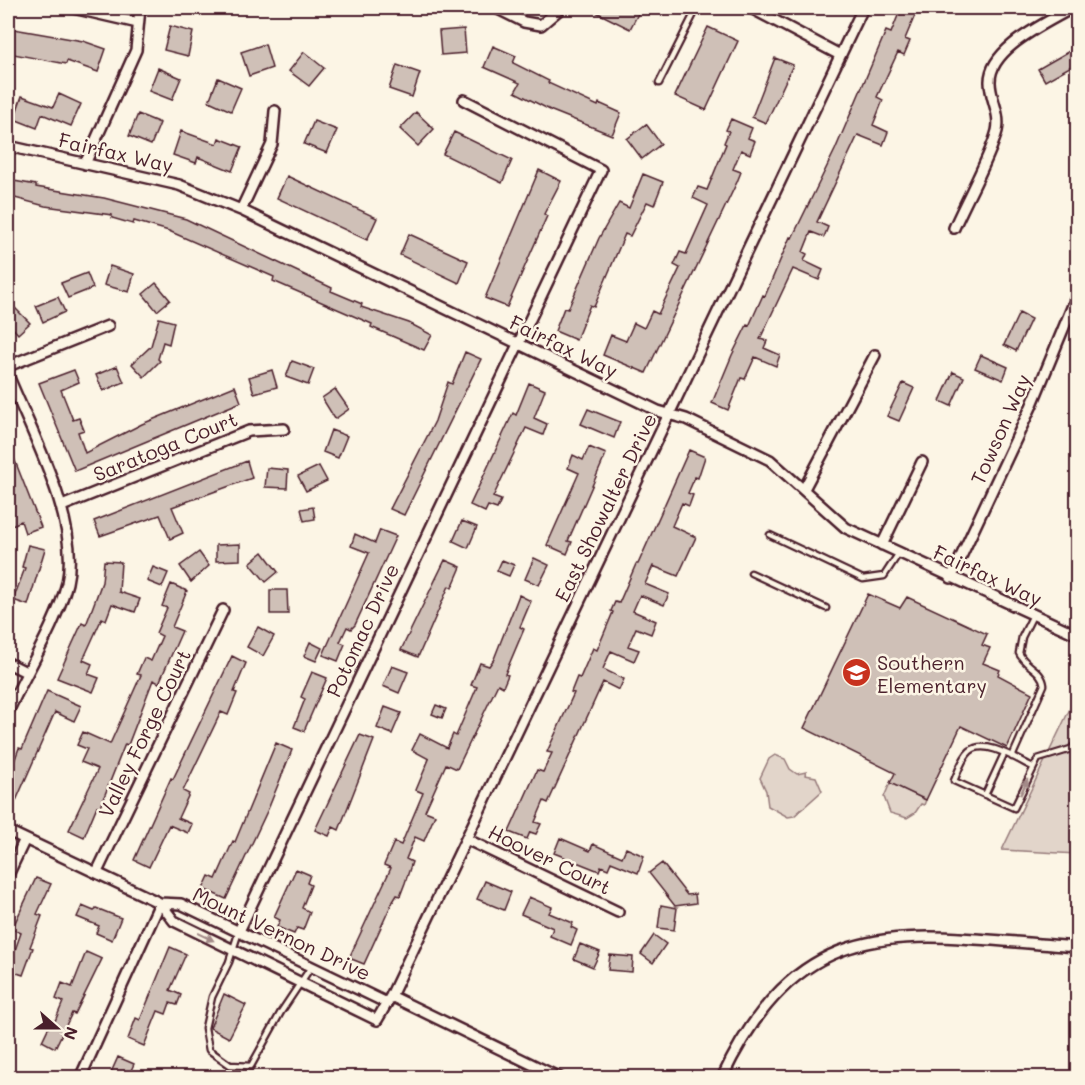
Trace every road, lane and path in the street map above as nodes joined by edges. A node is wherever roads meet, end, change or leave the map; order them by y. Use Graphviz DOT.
graph roads {
  1 [pos="73,8"];
  2 [pos="141,8"];
  3 [pos="496,8"];
  4 [pos="519,8"];
  5 [pos="561,8"];
  6 [pos="697,8"];
  7 [pos="751,8"];
  8 [pos="863,8"];
  9 [pos="1072,8"];
  10 [pos="514,17"];
  11 [pos="138,23"];
  12 [pos="840,55"];
  13 [pos="659,83"];
  14 [pos="464,100"];
  15 [pos="275,111"];
  16 [pos="8,147"];
  17 [pos="85,164"];
  18 [pos="241,210"];
  19 [pos="954,228"];
  20 [pos="1077,293"];
  21 [pos="108,326"];
  22 [pos="518,344"];
  23 [pos="875,355"];
  24 [pos="8,366"];
  25 [pos="8,375"];
  26 [pos="669,414"];
  27 [pos="284,429"];
  28 [pos="922,462"];
  29 [pos="804,489"];
  30 [pos="62,506"];
  31 [pos="770,535"];
  32 [pos="882,545"];
  33 [pos="899,553"];
  34 [pos="751,573"];
  35 [pos="951,578"];
  36 [pos="826,608"];
  37 [pos="223,610"];
  38 [pos="1033,615"];
  39 [pos="1077,635"];
  40 [pos="8,663"];
  41 [pos="26,672"];
  42 [pos="8,712"];
  43 [pos="1077,742"];
  44 [pos="1004,754"];
  45 [pos="1012,758"];
  46 [pos="1033,767"];
  47 [pos="985,795"];
  48 [pos="8,831"];
  49 [pos="25,839"];
  50 [pos="466,839"];
  51 [pos="97,872"];
  52 [pos="8,875"];
  53 [pos="160,903"];
  54 [pos="618,912"];
  55 [pos="239,931"];
  56 [pos="1077,947"];
  57 [pos="233,950"];
  58 [pos="312,966"];
  59 [pos="302,983"];
  60 [pos="389,999"];
  61 [pos="377,1020"];
  62 [pos="80,1077"];
  63 [pos="560,1077"];
  64 [pos="722,1077"];
  1 -- 11 [label="street"];
  2 -- 11 [label="street"];
  3 -- 10 [label="street"];
  4 -- 10 [label="lane"];
  5 -- 10 [label="street"];
  6 -- 13 [label="lane"];
  7 -- 12 [label="street"];
  8 -- 12 [label="street, East Showalter Drive"];
  9 -- 19 [label="street"];
  11 -- 17 [label="street"];
  12 -- 26 [label="street, East Showalter Drive"];
  14 -- 22 [label="street, Potomac Drive"];
  15 -- 18 [label="street"];
  16 -- 17 [label="street, Fairfax Way"];
  17 -- 18 [label="street, Fairfax Way"];
  18 -- 22 [label="street, Fairfax Way"];
  20 -- 35 [label="street, Towson Way"];
  21 -- 24 [label="street"];
  22 -- 26 [label="street, Fairfax Way"];
  22 -- 55 [label="street, Potomac Drive"];
  23 -- 29 [label="street"];
  25 -- 30 [label="street"];
  26 -- 29 [label="street, Fairfax Way"];
  26 -- 50 [label="street, East Showalter Drive"];
  27 -- 30 [label="street, Saratoga Court"];
  28 -- 32 [label="street"];
  29 -- 32 [label="street, Fairfax Way"];
  30 -- 41 [label="street"];
  31 -- 33 [label="lane"];
  32 -- 33 [label="street, Fairfax Way"];
  33 -- 35 [label="street, Fairfax Way"];
  34 -- 36 [label="lane"];
  35 -- 38 [label="street, Fairfax Way"];
  37 -- 51 [label="street, Valley Forge Court"];
  38 -- 39 [label="street, Fairfax Way"];
  38 -- 45 [label="lane"];
  40 -- 41 [label="street"];
  41 -- 42 [label="street"];
  43 -- 46 [label="lane"];
  44 -- 45 [label="lane"];
  44 -- 47 [label="lane"];
  44 -- 47 [label="lane"];
  45 -- 46 [label="lane"];
  47 -- 46 [label="lane, one-way"];
  48 -- 49 [label="street, Mount Vernon Drive"];
  49 -- 51 [label="street, Mount Vernon Drive"];
  49 -- 52 [label="street"];
  50 -- 54 [label="street, Hoover Court"];
  50 -- 60 [label="street, East Showalter Drive"];
  51 -- 53 [label="street, Mount Vernon Drive"];
  53 -- 55 [label="street, Mount Vernon Drive"];
  53 -- 57 [label="street, Mount Vernon Drive, one-way"];
  53 -- 62 [label="street"];
  55 -- 57 [label="lane"];
  55 -- 58 [label="street, Mount Vernon Drive"];
  56 -- 64 [label="street"];
  57 -- 59 [label="street, Mount Vernon Drive"];
  57 -- 59 [label="lane"];
  58 -- 59 [label="lane"];
  58 -- 60 [label="street, Mount Vernon Drive"];
  59 -- 61 [label="street, Mount Vernon Drive"];
  60 -- 61 [label="street, East Showalter Drive"];
  60 -- 63 [label="street, Mount Vernon Drive"];
}
